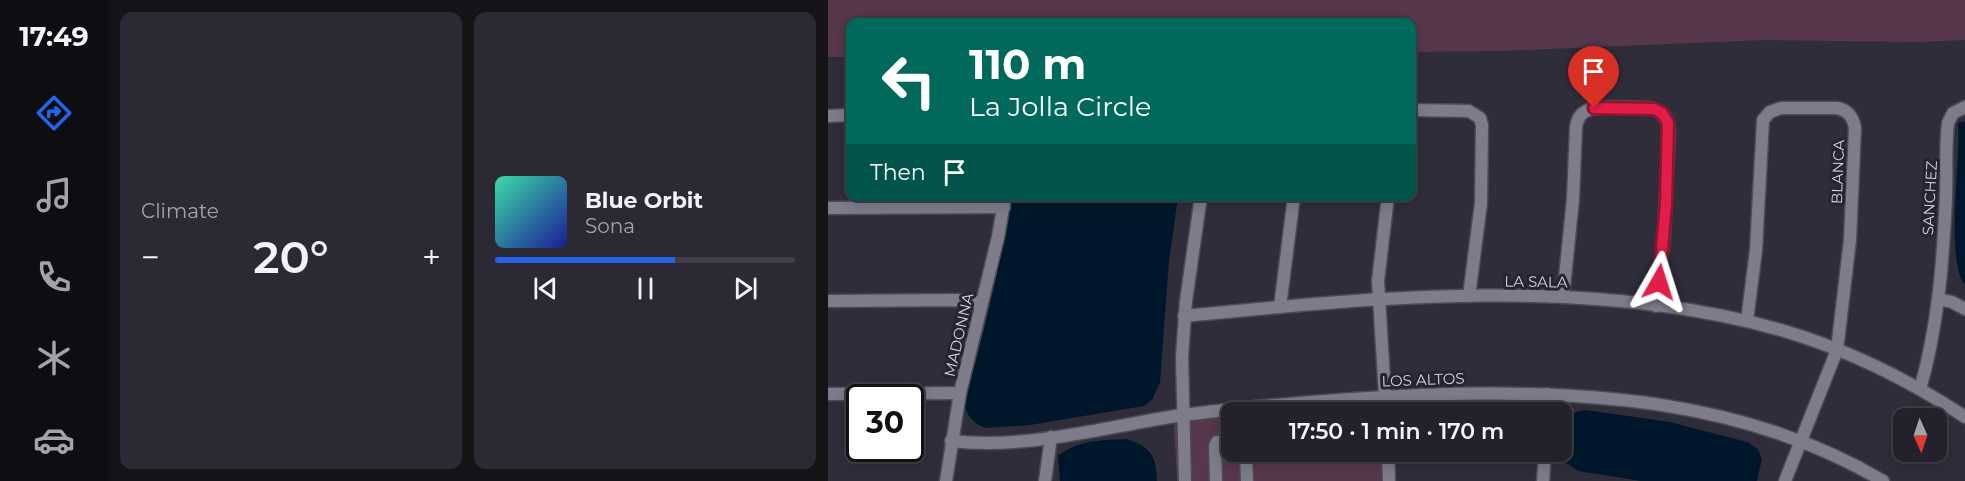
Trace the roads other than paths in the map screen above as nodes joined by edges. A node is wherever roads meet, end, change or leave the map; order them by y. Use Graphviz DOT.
graph roads {
  1 [pos="1965,107"];
  2 [pos="1416,110"];
  3 [pos="846,115"];
  4 [pos="828,116"];
  5 [pos="1200,201"];
  6 [pos="1293,201"];
  7 [pos="1387,201"];
  8 [pos="1005,202"];
  9 [pos="828,208"];
  10 [pos="1469,296"];
  11 [pos="1563,297"];
  12 [pos="1938,299"];
  13 [pos="1379,300"];
  14 [pos="828,301"];
  15 [pos="981,303"];
  16 [pos="1656,306"];
  17 [pos="1280,307"];
  18 [pos="1965,309"];
  19 [pos="1184,316"];
  20 [pos="1747,321"];
  21 [pos="1837,350"];
  22 [pos="1920,389"];
  23 [pos="960,393"];
  24 [pos="828,394"];
  25 [pos="1548,394"];
  26 [pos="1385,397"];
  27 [pos="1385,402"];
  28 [pos="1548,402"];
  29 [pos="1182,416"];
  30 [pos="1965,417"];
  31 [pos="1051,437"];
  32 [pos="1801,440"];
  33 [pos="951,441"];
  34 [pos="1221,442"];
  35 [pos="1246,462"];
  36 [pos="1388,462"];
  37 [pos="1544,462"];
  38 [pos="946,481"];
  39 [pos="1045,481"];
  40 [pos="1185,481"];
  41 [pos="1216,481"];
  42 [pos="1246,481"];
  43 [pos="1389,481"];
  44 [pos="1543,481"];
  45 [pos="1785,481"];
  46 [pos="1883,481"];
  1 -- 12 [label="street, SANCHEZ"];
  2 -- 10 [label="street"];
  3 -- 4 [label="street"];
  5 -- 19 [label="street"];
  6 -- 17 [label="street"];
  7 -- 13 [label="street"];
  8 -- 9 [label="street"];
  8 -- 15 [label="street, MADONNA"];
  10 -- 11 [label="street, LA SALA"];
  10 -- 13 [label="street, LA SALA"];
  11 -- 16 [label="street, LA SALA"];
  11 -- 16 [label="street"];
  12 -- 18 [label="street"];
  12 -- 22 [label="street, SANCHEZ"];
  13 -- 17 [label="street, LA SALA"];
  13 -- 26 [label="street"];
  14 -- 15 [label="street"];
  15 -- 23 [label="street, MADONNA"];
  16 -- 20 [label="street, LA SALA"];
  17 -- 19 [label="street, LA SALA"];
  19 -- 29 [label="street"];
  20 -- 21 [label="street, LA SALA"];
  20 -- 21 [label="street, BLANCA"];
  21 -- 22 [label="street, LA SALA"];
  21 -- 32 [label="street, BLANCA"];
  22 -- 30 [label="street, LA SALA"];
  23 -- 24 [label="street"];
  23 -- 33 [label="street, MADONNA"];
  25 -- 26 [label="street, LOS ALTOS"];
  25 -- 28 [label="street"];
  25 -- 32 [label="street, LOS ALTOS"];
  26 -- 27 [label="street"];
  26 -- 29 [label="street, LOS ALTOS"];
  29 -- 31 [label="street, LOS ALTOS"];
  29 -- 40 [label="street"];
  31 -- 33 [label="street, LOS ALTOS"];
  31 -- 39 [label="street"];
  32 -- 45 [label="street, BLANCA"];
  32 -- 46 [label="street, LOS ALTOS"];
  33 -- 38 [label="street, MADONNA"];
  34 -- 41 [label="street"];
  35 -- 42 [label="street"];
  36 -- 43 [label="street"];
  37 -- 44 [label="street"];
}
